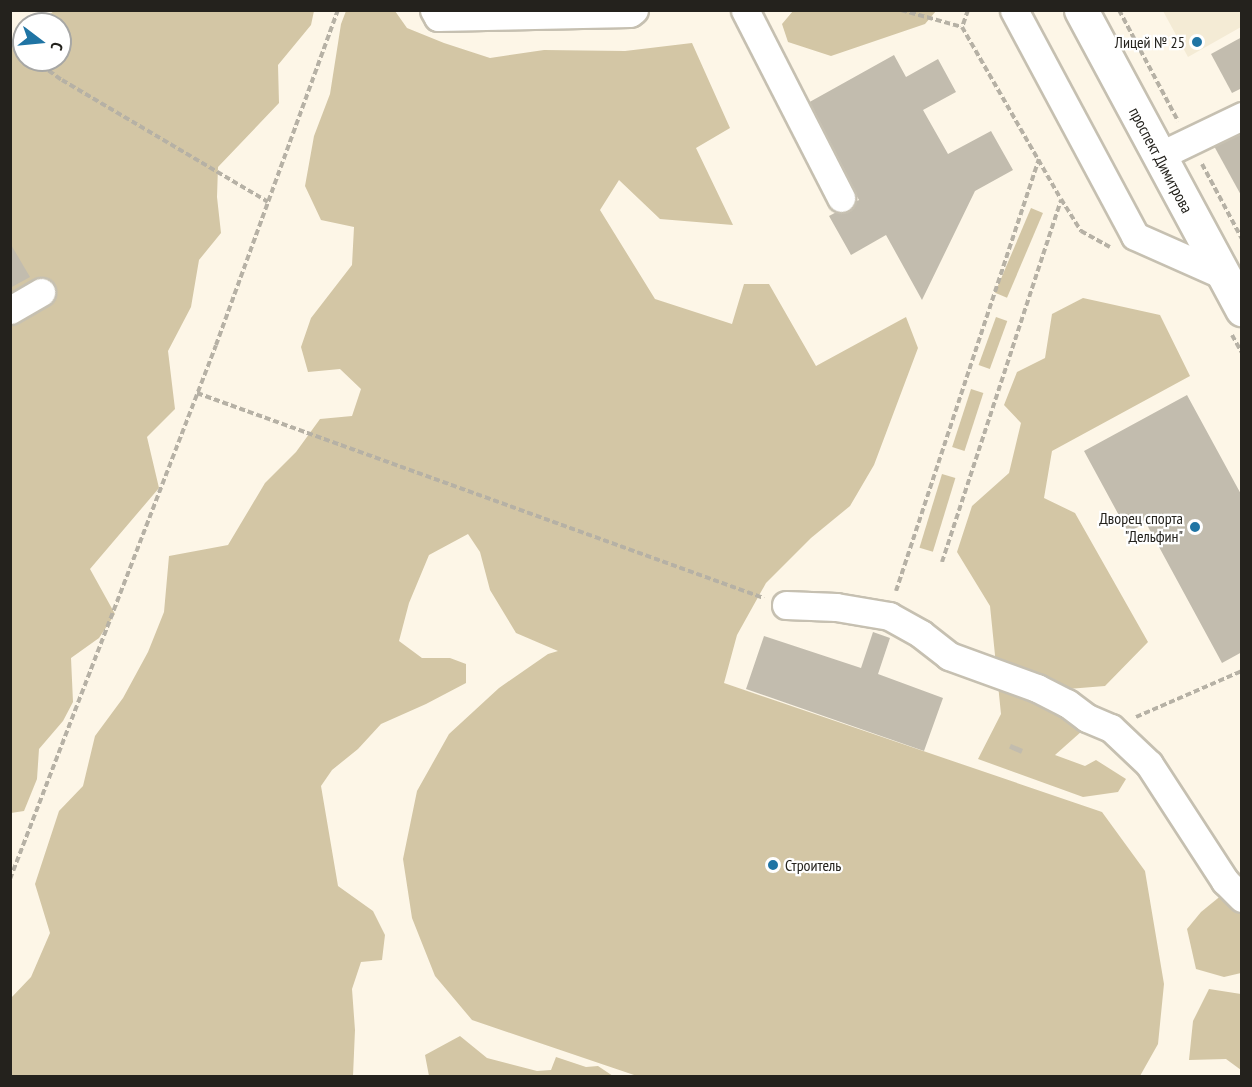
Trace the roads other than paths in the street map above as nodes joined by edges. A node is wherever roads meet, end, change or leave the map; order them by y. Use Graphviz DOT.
graph roads {
  1 [pos="434,10"];
  2 [pos="634,10"];
  3 [pos="745,10"];
  4 [pos="1014,10"];
  5 [pos="1081,10"];
  6 [pos="1242,116"];
  7 [pos="1159,156"];
  8 [pos="841,198"];
  9 [pos="1223,275"];
  10 [pos="41,292"];
  11 [pos="1242,309"];
  12 [pos="10,310"];
  13 [pos="786,606"];
  14 [pos="1242,898"];
  1 -- 2 [label="lane"];
  3 -- 8 [label="lane"];
  4 -- 9 [label="lane"];
  5 -- 7 [label="main road, проспект Димитрова"];
  6 -- 7 [label="lane"];
  7 -- 9 [label="main road, проспект Димитрова"];
  9 -- 11 [label="main road, проспект Димитрова"];
  10 -- 12 [label="lane"];
  13 -- 14 [label="lane"];
}
